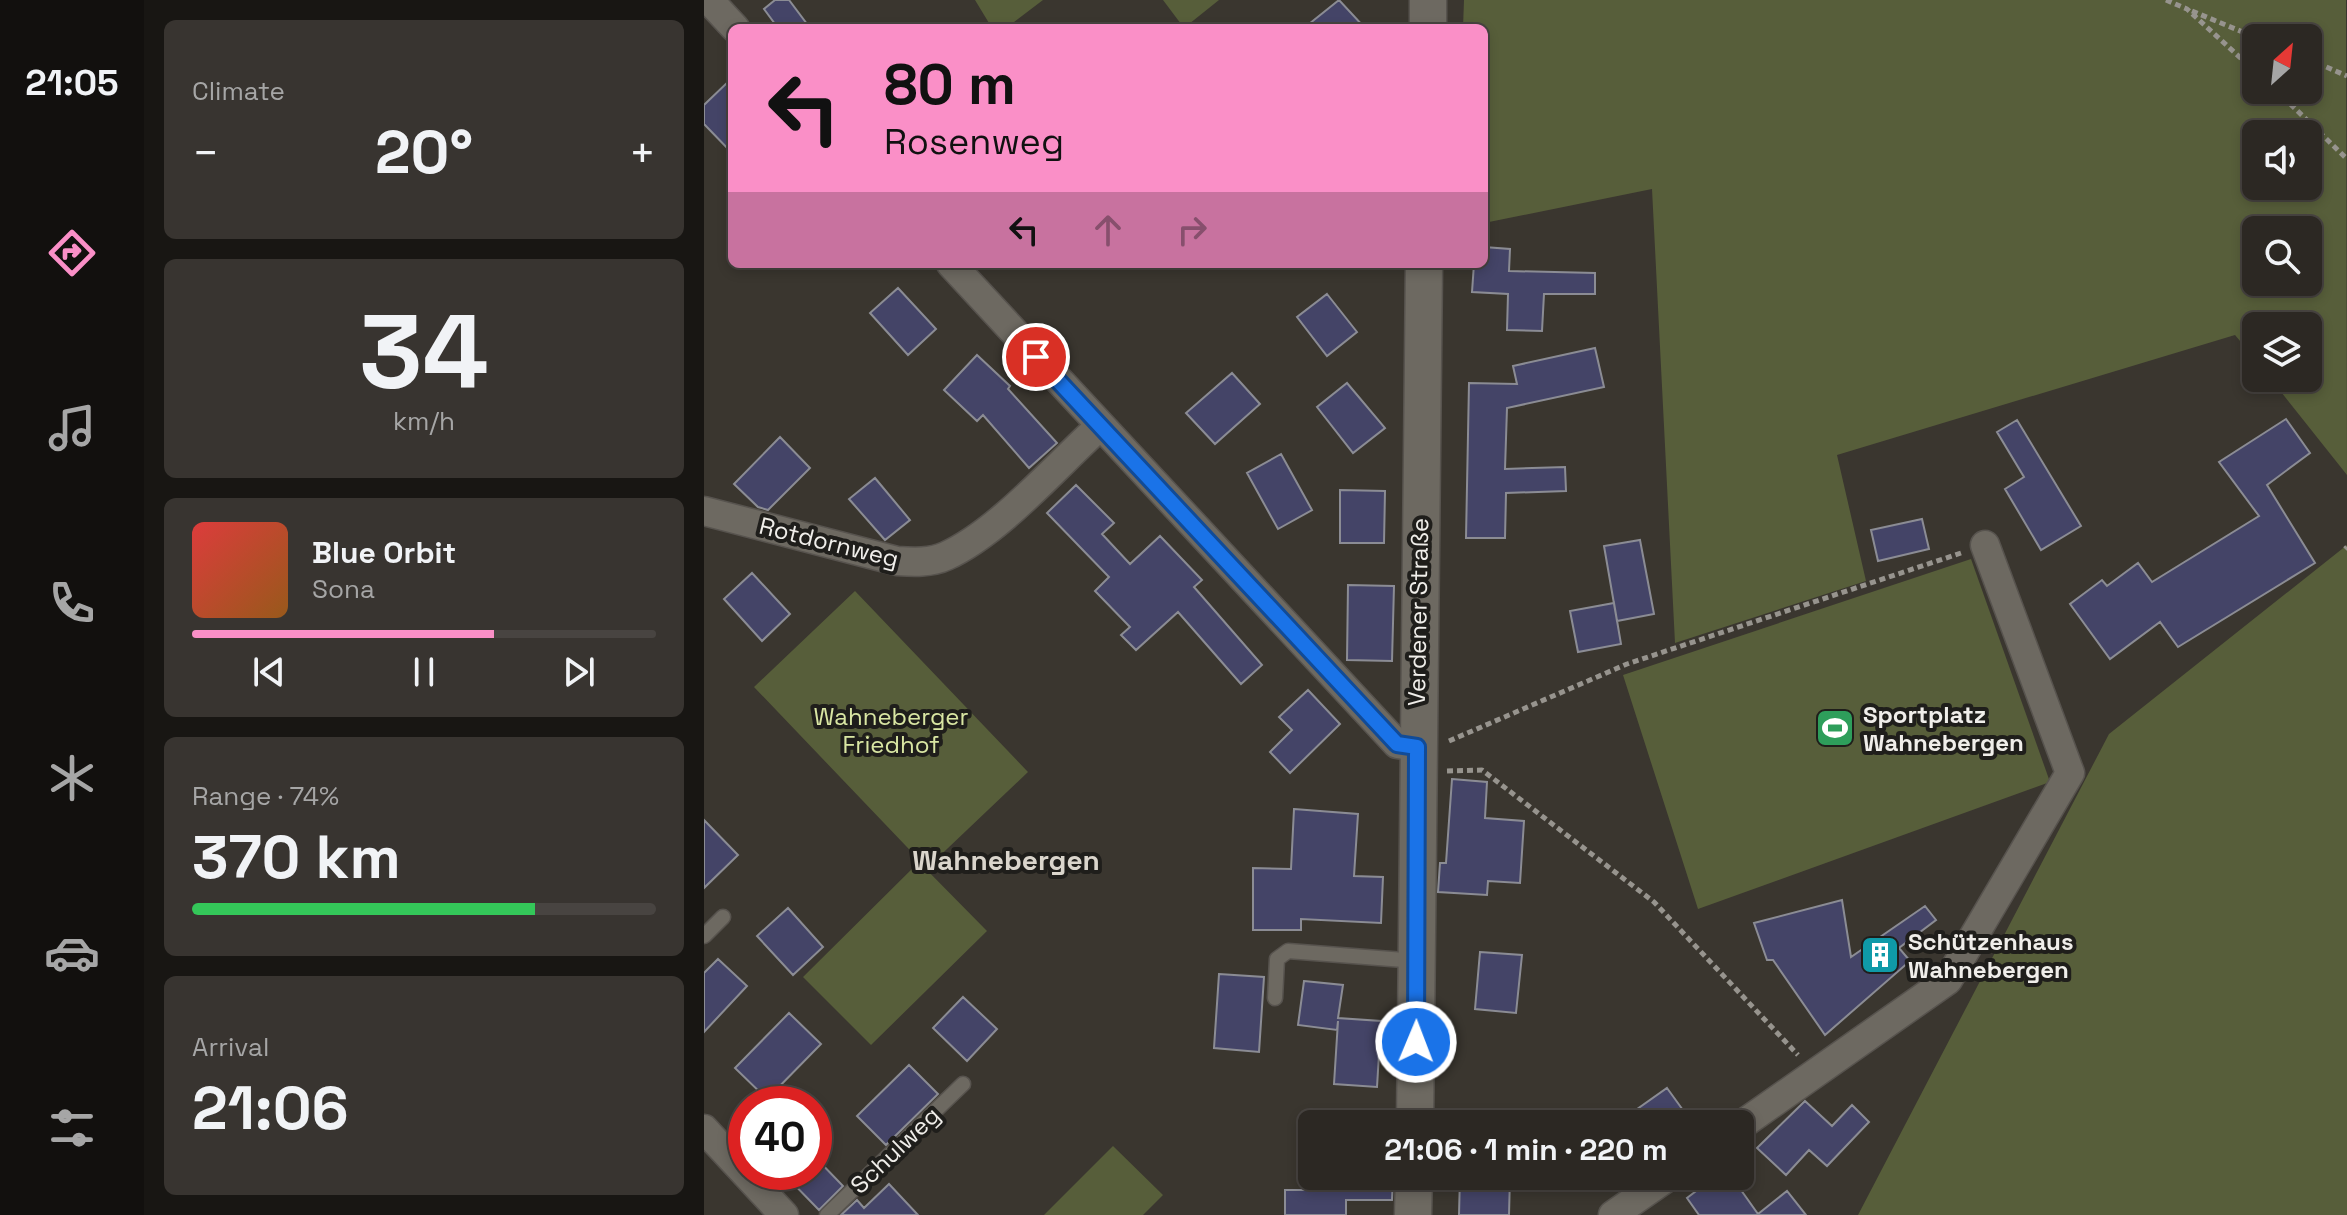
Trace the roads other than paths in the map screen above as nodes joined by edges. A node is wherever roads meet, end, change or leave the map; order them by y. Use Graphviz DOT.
graph roads {
  1 [pos="709,0"];
  2 [pos="1428,0"];
  3 [pos="731,24"];
  4 [pos="1428,24"];
  5 [pos="955,268"];
  6 [pos="1424,268"];
  7 [pos="1100,426"];
  8 [pos="704,511"];
  9 [pos="1985,545"];
  10 [pos="1417,764"];
  11 [pos="723,917"];
  12 [pos="704,936"];
  13 [pos="1417,961"];
  14 [pos="1275,998"];
  15 [pos="963,1084"];
  16 [pos="1415,1110"];
  17 [pos="1754,1116"];
  18 [pos="707,1139"];
  19 [pos="1414,1190"];
  20 [pos="1649,1190"];
  21 [pos="784,1215"];
  22 [pos="827,1215"];
  23 [pos="1413,1215"];
  24 [pos="1613,1215"];
  1 -- 3 [label="street"];
  2 -- 4 [label="street"];
  5 -- 7 [label="street"];
  6 -- 10 [label="street, Verdener Straße"];
  7 -- 8 [label="street, Rotdornweg"];
  7 -- 10 [label="street"];
  9 -- 17 [label="street"];
  10 -- 13 [label="street, Verdener Straße"];
  11 -- 12 [label="lane"];
  13 -- 14 [label="lane"];
  13 -- 16 [label="street, Verdener Straße"];
  15 -- 22 [label="lane, Schulweg"];
  18 -- 21 [label="street"];
  19 -- 23 [label="street"];
  20 -- 24 [label="street"];
}
